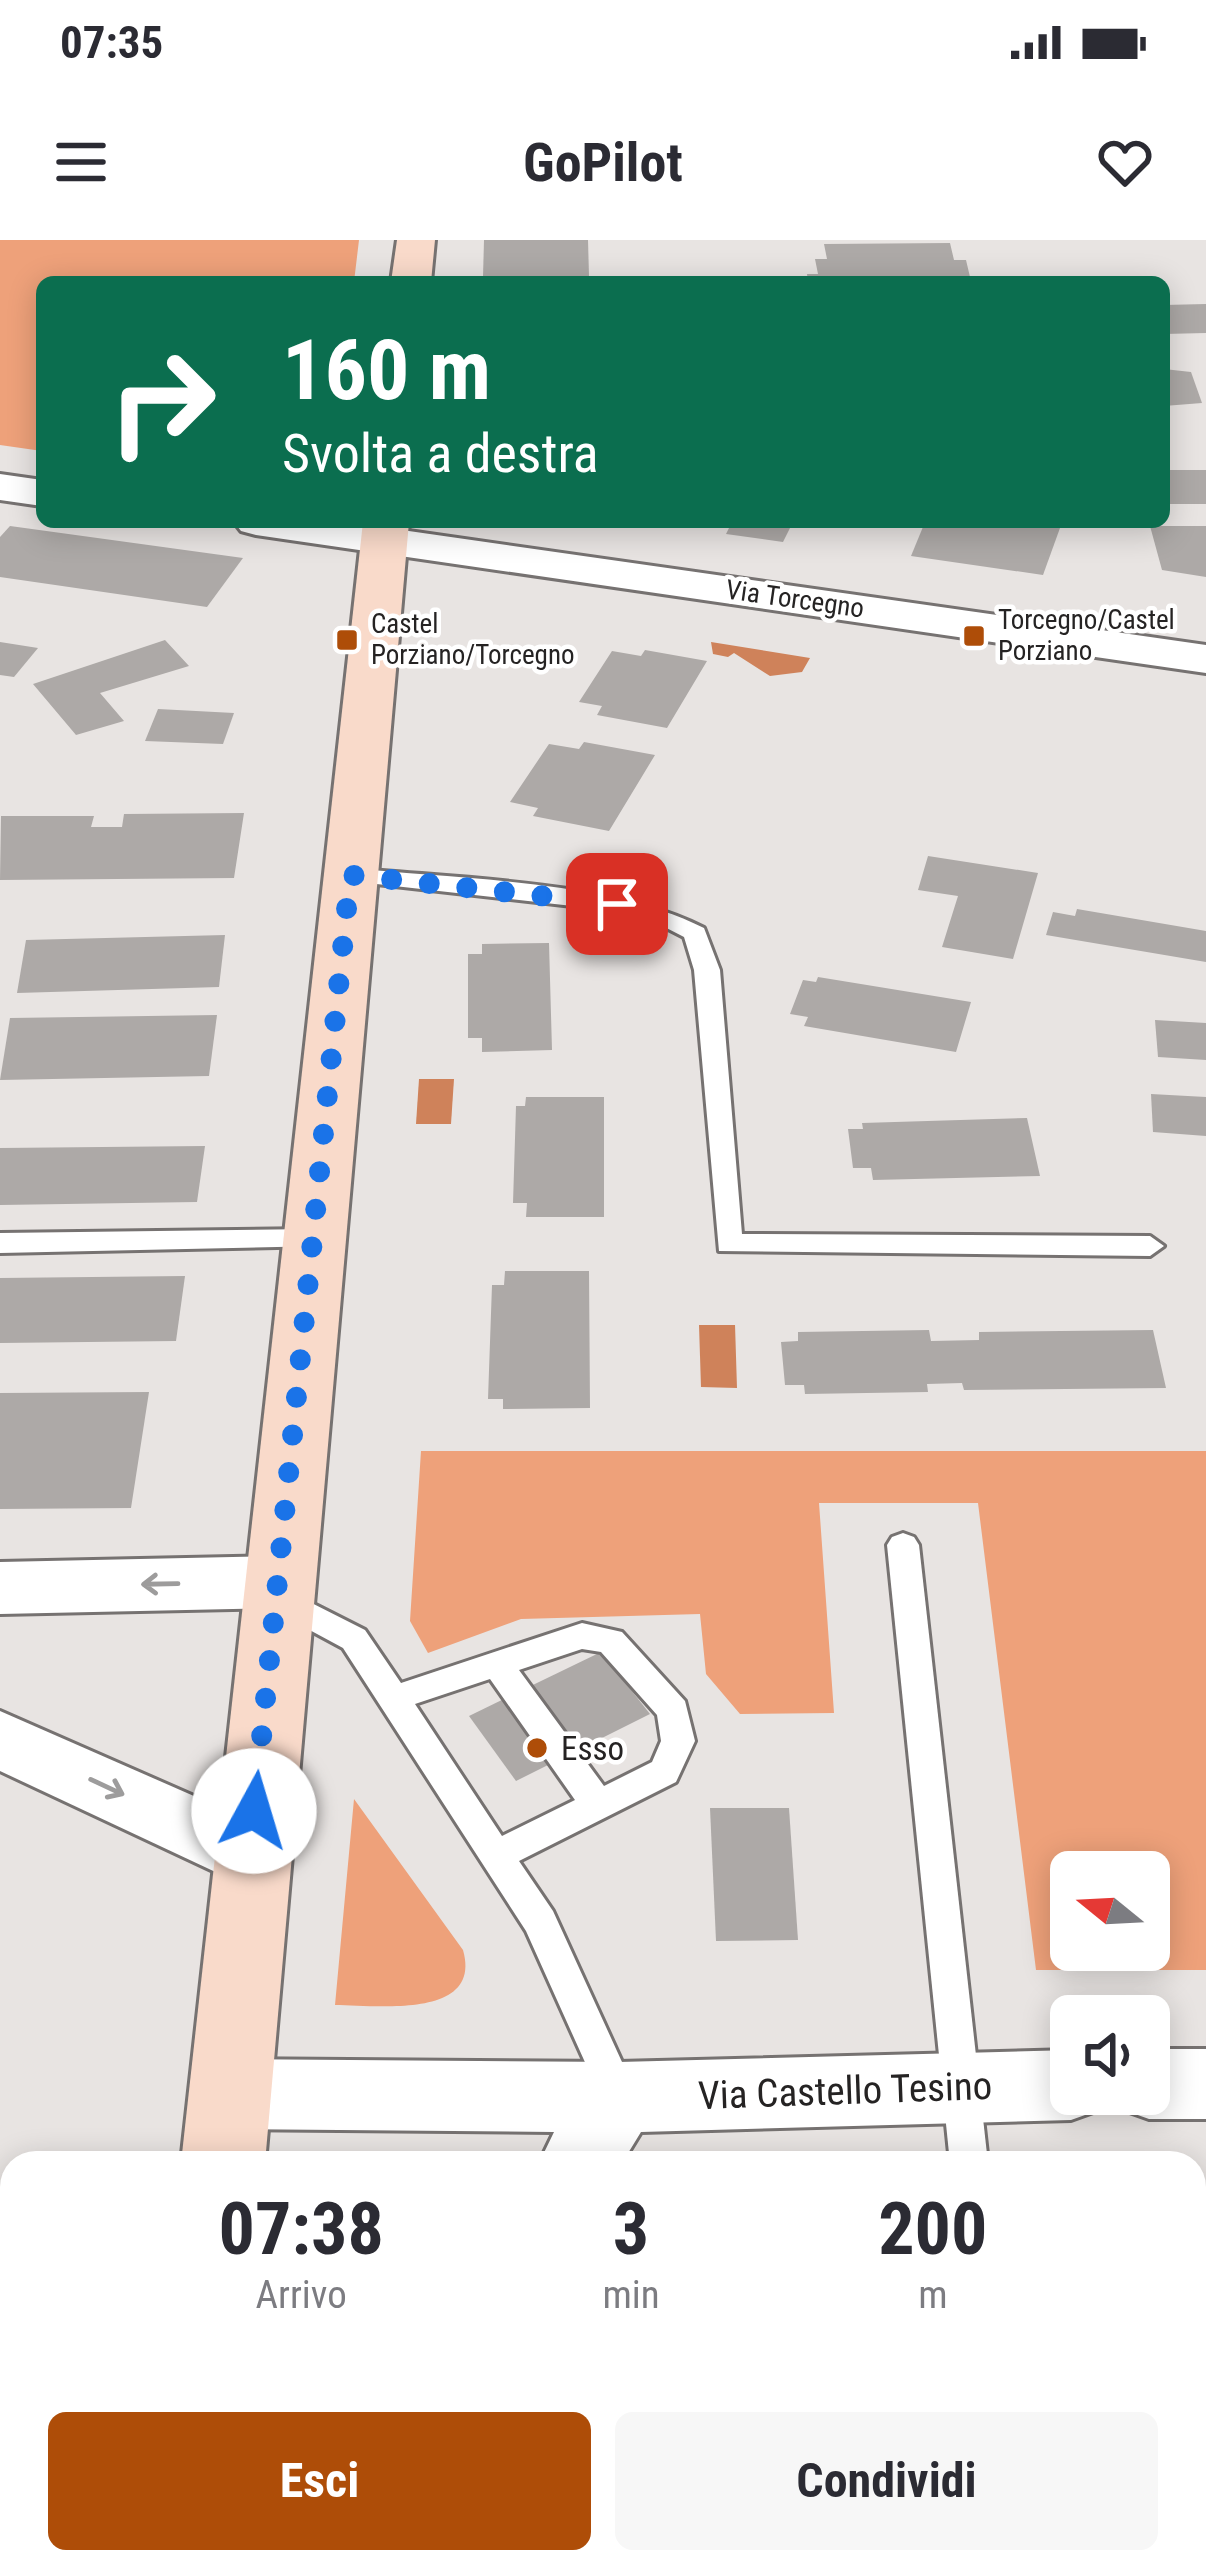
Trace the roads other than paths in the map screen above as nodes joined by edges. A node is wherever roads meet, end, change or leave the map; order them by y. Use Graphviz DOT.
graph roads {
  1 [pos="416,240"];
  2 [pos="412,276"];
  3 [pos="0,487"];
  4 [pos="36,492"];
  5 [pos="343,528"];
  6 [pos="386,531"];
  7 [pos="1206,659"];
  8 [pos="350,875"];
  9 [pos="313,1239"];
  10 [pos="0,1243"];
  11 [pos="1150,1246"];
  12 [pos="903,1545"];
  13 [pos="277,1589"];
  14 [pos="5,1596"];
  15 [pos="497,1664"];
  16 [pos="394,1698"];
  17 [pos="0,1739"];
  18 [pos="598,1805"];
  19 [pos="250,1854"];
  20 [pos="497,1855"];
  21 [pos="1170,2084"];
  22 [pos="1206,2084"];
  23 [pos="1050,2085"];
  24 [pos="961,2086"];
  25 [pos="620,2097"];
  26 [pos="225,2129"];
  27 [pos="586,2151"];
  28 [pos="967,2151"];
  1 -- 2 [label="street"];
  3 -- 4 [label="street"];
  5 -- 6 [label="street, Via Torcegno"];
  6 -- 7 [label="street, Via Torcegno"];
  6 -- 8 [label="street"];
  8 -- 9 [label="street"];
  8 -- 11 [label="lane"];
  9 -- 10 [label="lane"];
  9 -- 13 [label="street"];
  12 -- 24 [label="lane"];
  13 -- 14 [label="street, one-way"];
  13 -- 16 [label="lane"];
  13 -- 19 [label="street"];
  15 -- 16 [label="lane"];
  15 -- 18 [label="lane"];
  15 -- 18 [label="lane"];
  16 -- 20 [label="lane"];
  17 -- 19 [label="street, one-way"];
  18 -- 20 [label="lane"];
  19 -- 26 [label="street"];
  20 -- 25 [label="lane"];
  21 -- 22 [label="street"];
  23 -- 24 [label="street, Via Castello Tesino"];
  24 -- 25 [label="street, Via Castello Tesino"];
  24 -- 28 [label="lane"];
  25 -- 26 [label="street, Via Castello Tesino"];
  25 -- 27 [label="street"];
}
